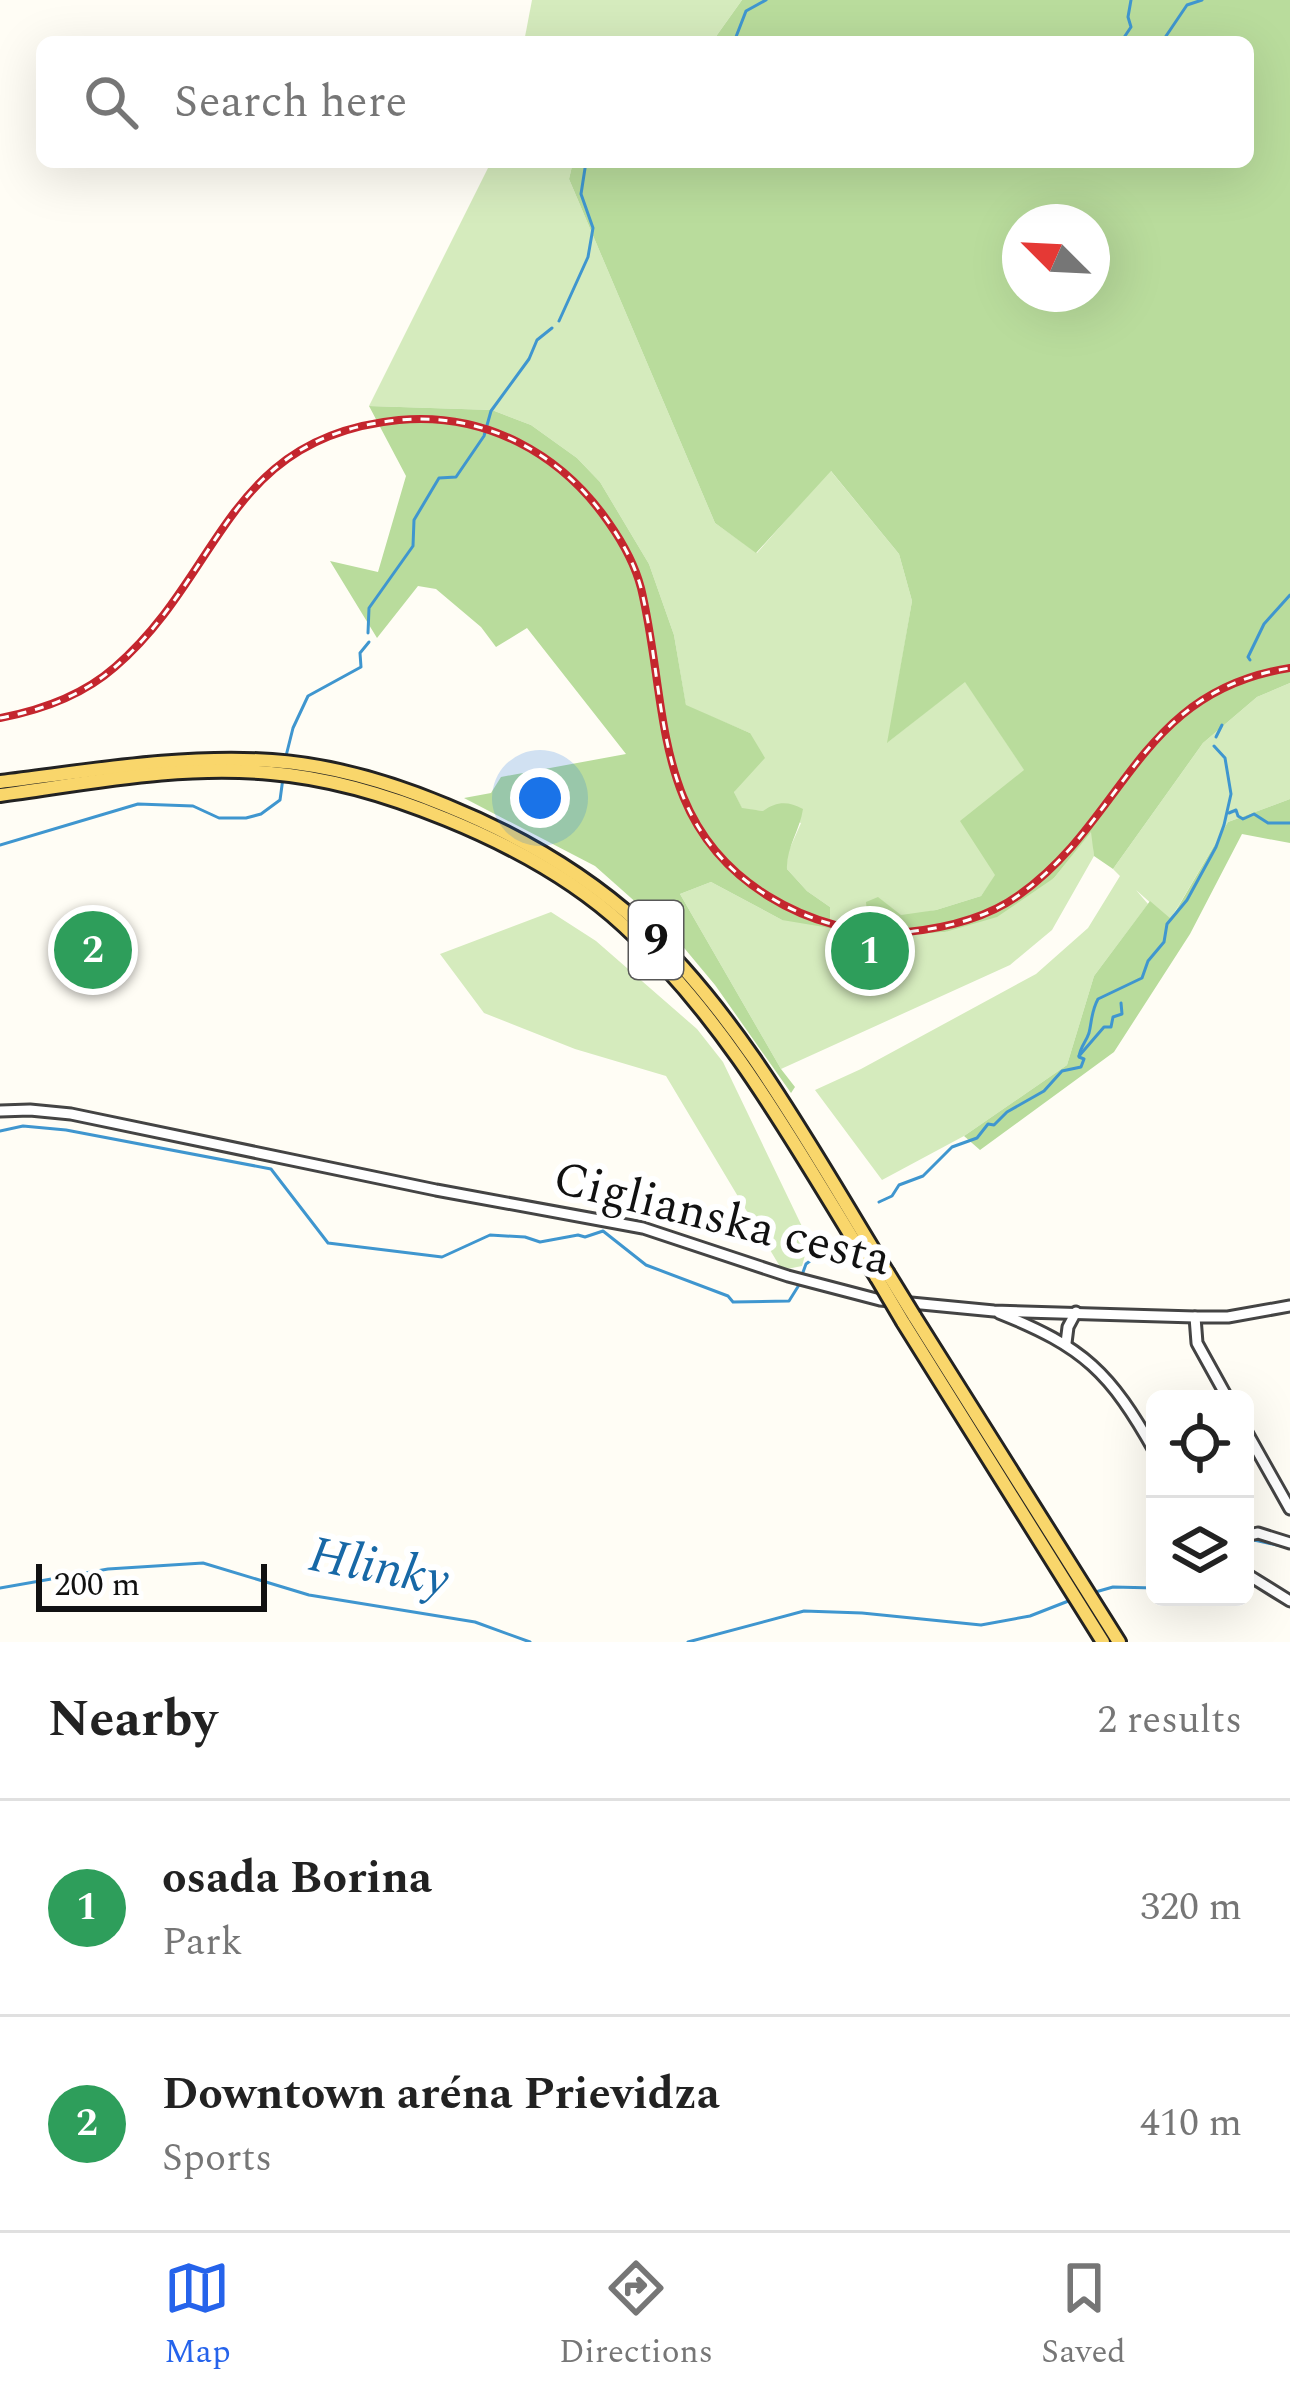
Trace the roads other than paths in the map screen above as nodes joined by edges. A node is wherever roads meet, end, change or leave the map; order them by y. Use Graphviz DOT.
graph roads {
  1 [pos="269,767"];
  2 [pos="0,782"];
  3 [pos="0,795"];
  4 [pos="0,1111"];
  5 [pos="1290,1306"];
  6 [pos="994,1311"];
  7 [pos="1076,1312"];
  8 [pos="1195,1317"];
  9 [pos="1066,1343"];
  10 [pos="1223,1390"];
  11 [pos="1146,1436"];
  12 [pos="1254,1445"];
  13 [pos="1290,1509"];
  14 [pos="1254,1534"];
  15 [pos="1290,1543"];
  16 [pos="1254,1579"];
  17 [pos="1082,1596"];
  18 [pos="1290,1601"];
  19 [pos="1103,1642"];
  20 [pos="1119,1642"];
  1 -- 2 [label="main road, 9"];
  1 -- 3 [label="main road, 9"];
  1 -- 17 [label="main road, 9, bridge"];
  4 -- 6 [label="street, Ciglianska cesta"];
  5 -- 8 [label="street, Ciglianska cesta"];
  6 -- 7 [label="street, Ciglianska cesta"];
  6 -- 9 [label="street"];
  7 -- 8 [label="street, Ciglianska cesta"];
  7 -- 9 [label="street"];
  8 -- 10 [label="street"];
  9 -- 11 [label="street"];
  12 -- 13 [label="street"];
  14 -- 15 [label="street"];
  16 -- 18 [label="street"];
  17 -- 19 [label="main road, 9"];
  17 -- 20 [label="main road, 9"];
}
